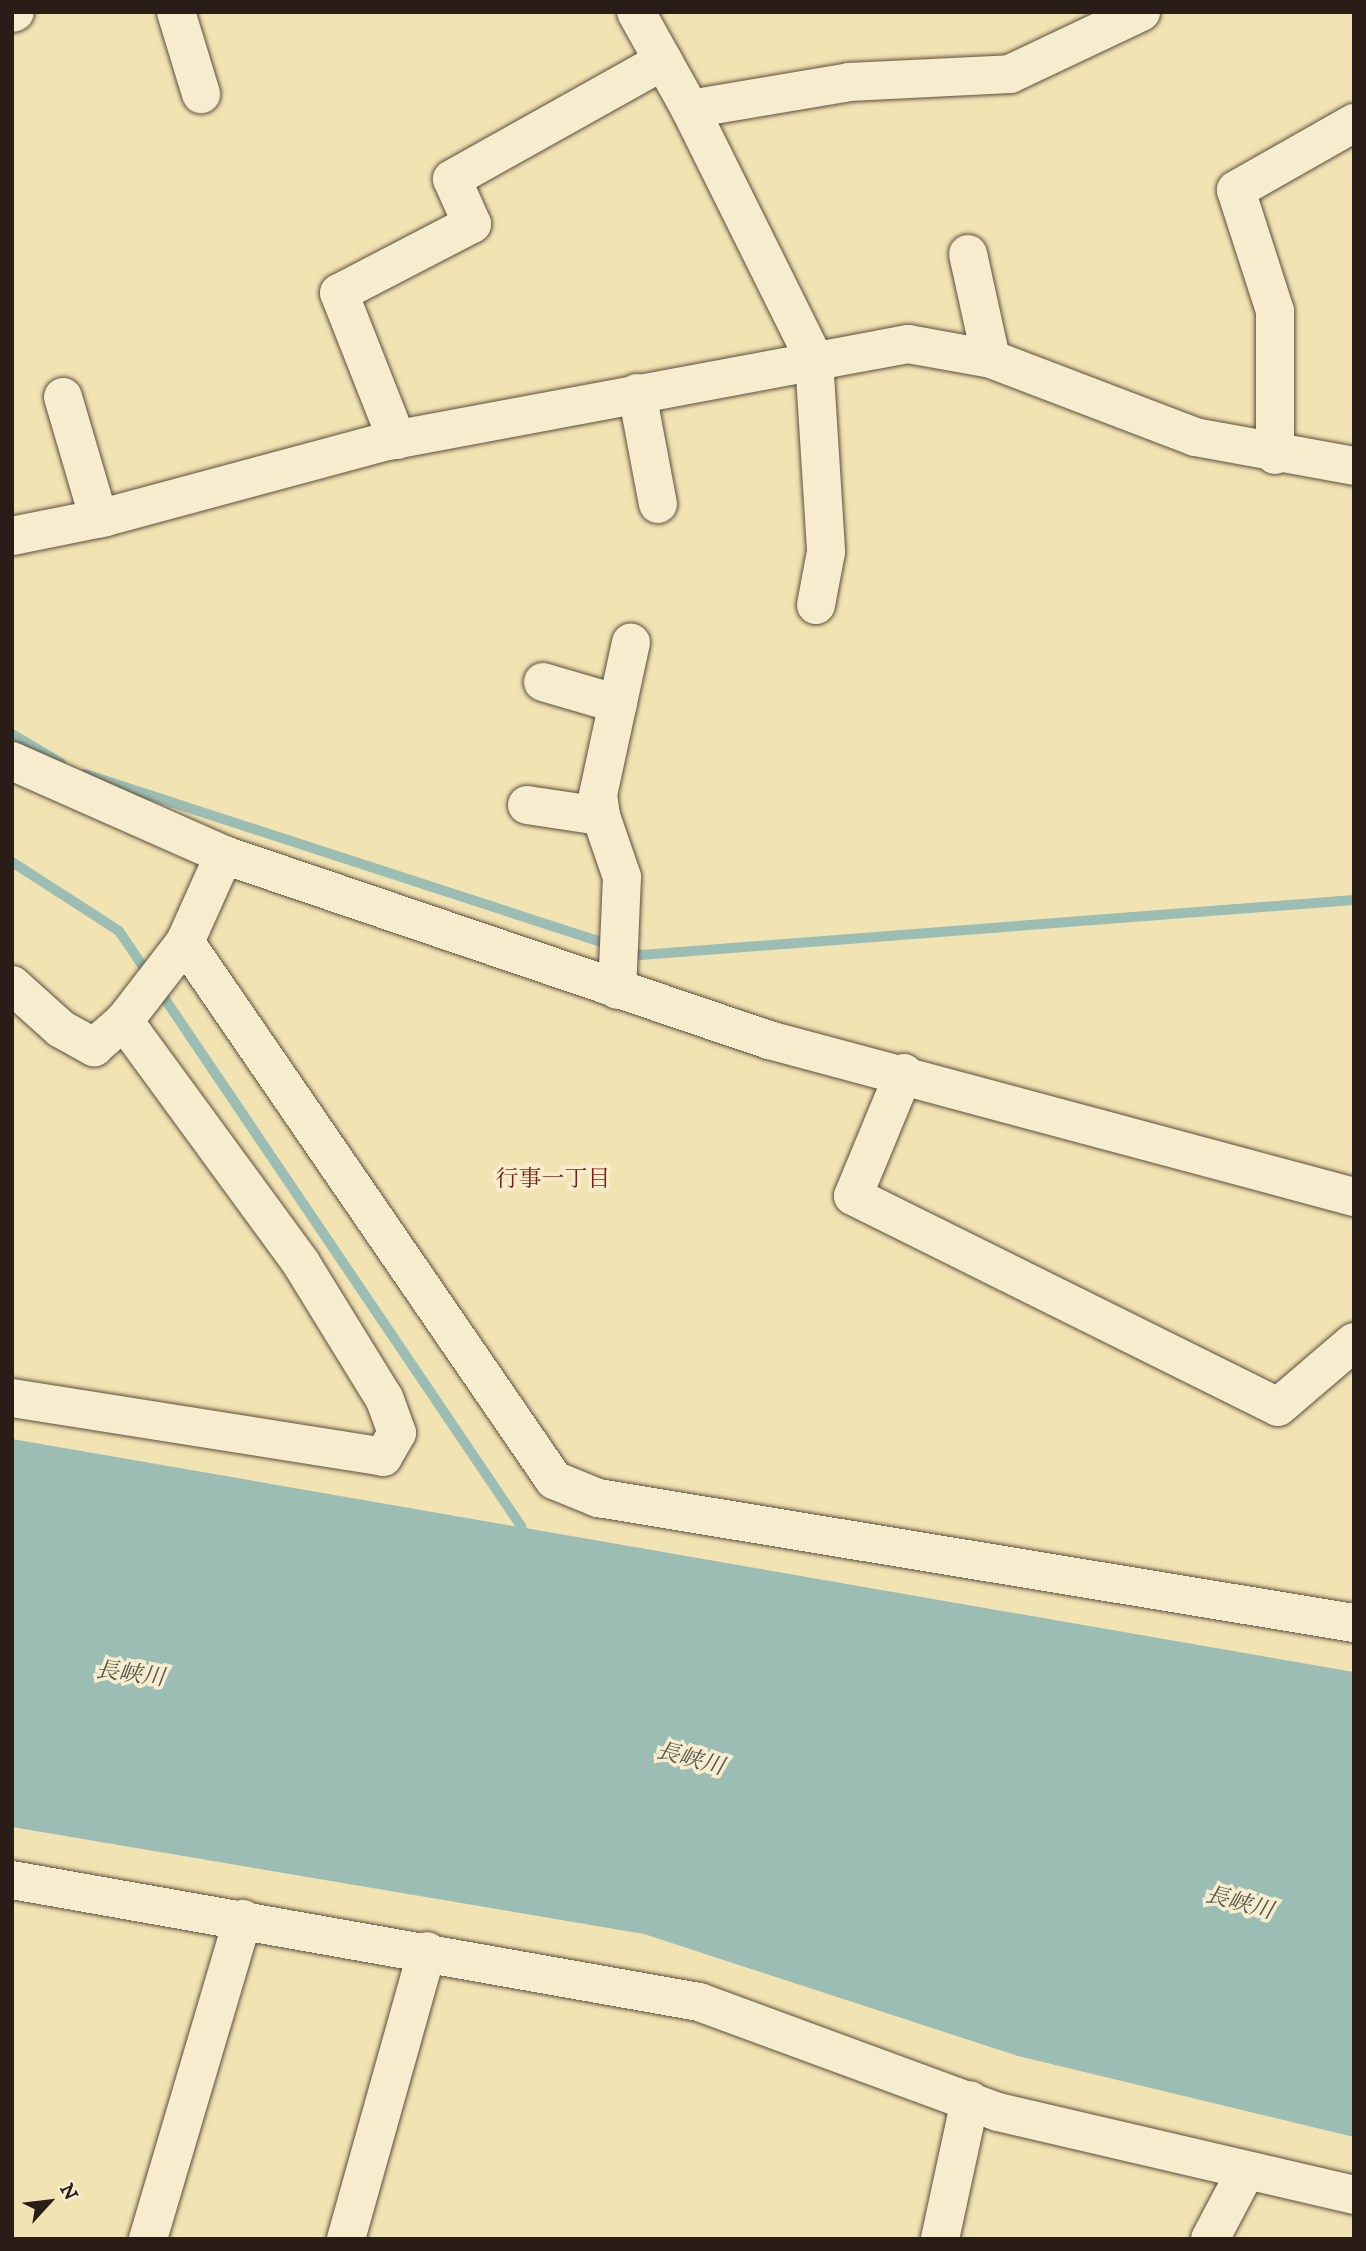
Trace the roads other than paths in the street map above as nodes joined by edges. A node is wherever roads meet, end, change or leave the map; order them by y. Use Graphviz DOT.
graph roads {
  1 [pos="176,12"];
  2 [pos="636,12"];
  3 [pos="1141,12"];
  4 [pos="1082,26"];
  5 [pos="663,61"];
  6 [pos="201,94"];
  7 [pos="690,109"];
  8 [pos="1354,123"];
  9 [pos="968,254"];
  10 [pos="814,359"];
  11 [pos="991,359"];
  12 [pos="637,393"];
  13 [pos="63,397"];
  14 [pos="397,440"];
  15 [pos="1275,455"];
  16 [pos="1354,466"];
  17 [pos="658,503"];
  18 [pos="99,519"];
  19 [pos="12,536"];
  20 [pos="816,605"];
  21 [pos="631,643"];
  22 [pos="543,682"];
  23 [pos="618,704"];
  24 [pos="12,761"];
  25 [pos="527,805"];
  26 [pos="601,816"];
  27 [pos="224,855"];
  28 [pos="178,951"];
  29 [pos="12,985"];
  30 [pos="617,990"];
  31 [pos="124,1021"];
  32 [pos="904,1073"];
  33 [pos="1354,1197"];
  34 [pos="1354,1342"];
  35 [pos="12,1398"];
  36 [pos="1354,1623"];
  37 [pos="12,1880"];
  38 [pos="243,1919"];
  39 [pos="427,1951"];
  40 [pos="970,2100"];
  41 [pos="1246,2171"];
  42 [pos="1354,2195"];
  43 [pos="148,2239"];
  44 [pos="346,2239"];
  45 [pos="940,2239"];
  46 [pos="1210,2239"];
  1 -- 6 [label="street"];
  2 -- 5 [label="street"];
  3 -- 4 [label="street"];
  4 -- 7 [label="street"];
  5 -- 7 [label="street"];
  5 -- 14 [label="street"];
  7 -- 10 [label="street"];
  8 -- 15 [label="street"];
  9 -- 11 [label="street"];
  10 -- 11 [label="street"];
  10 -- 12 [label="street"];
  10 -- 20 [label="street"];
  11 -- 15 [label="street"];
  12 -- 14 [label="street"];
  12 -- 17 [label="street"];
  13 -- 18 [label="street"];
  14 -- 18 [label="street"];
  15 -- 16 [label="street"];
  18 -- 19 [label="street"];
  21 -- 23 [label="street"];
  22 -- 23 [label="street"];
  23 -- 26 [label="street"];
  24 -- 27 [label="street"];
  25 -- 26 [label="street"];
  26 -- 30 [label="street"];
  27 -- 28 [label="street"];
  27 -- 30 [label="street"];
  28 -- 31 [label="street"];
  28 -- 36 [label="street"];
  29 -- 31 [label="street"];
  30 -- 32 [label="street"];
  31 -- 35 [label="street"];
  32 -- 33 [label="street"];
  32 -- 34 [label="street"];
  37 -- 38 [label="street"];
  38 -- 39 [label="street"];
  38 -- 43 [label="street"];
  39 -- 40 [label="street"];
  39 -- 44 [label="street"];
  40 -- 41 [label="street"];
  40 -- 45 [label="street"];
  41 -- 42 [label="street"];
  41 -- 46 [label="street"];
}
